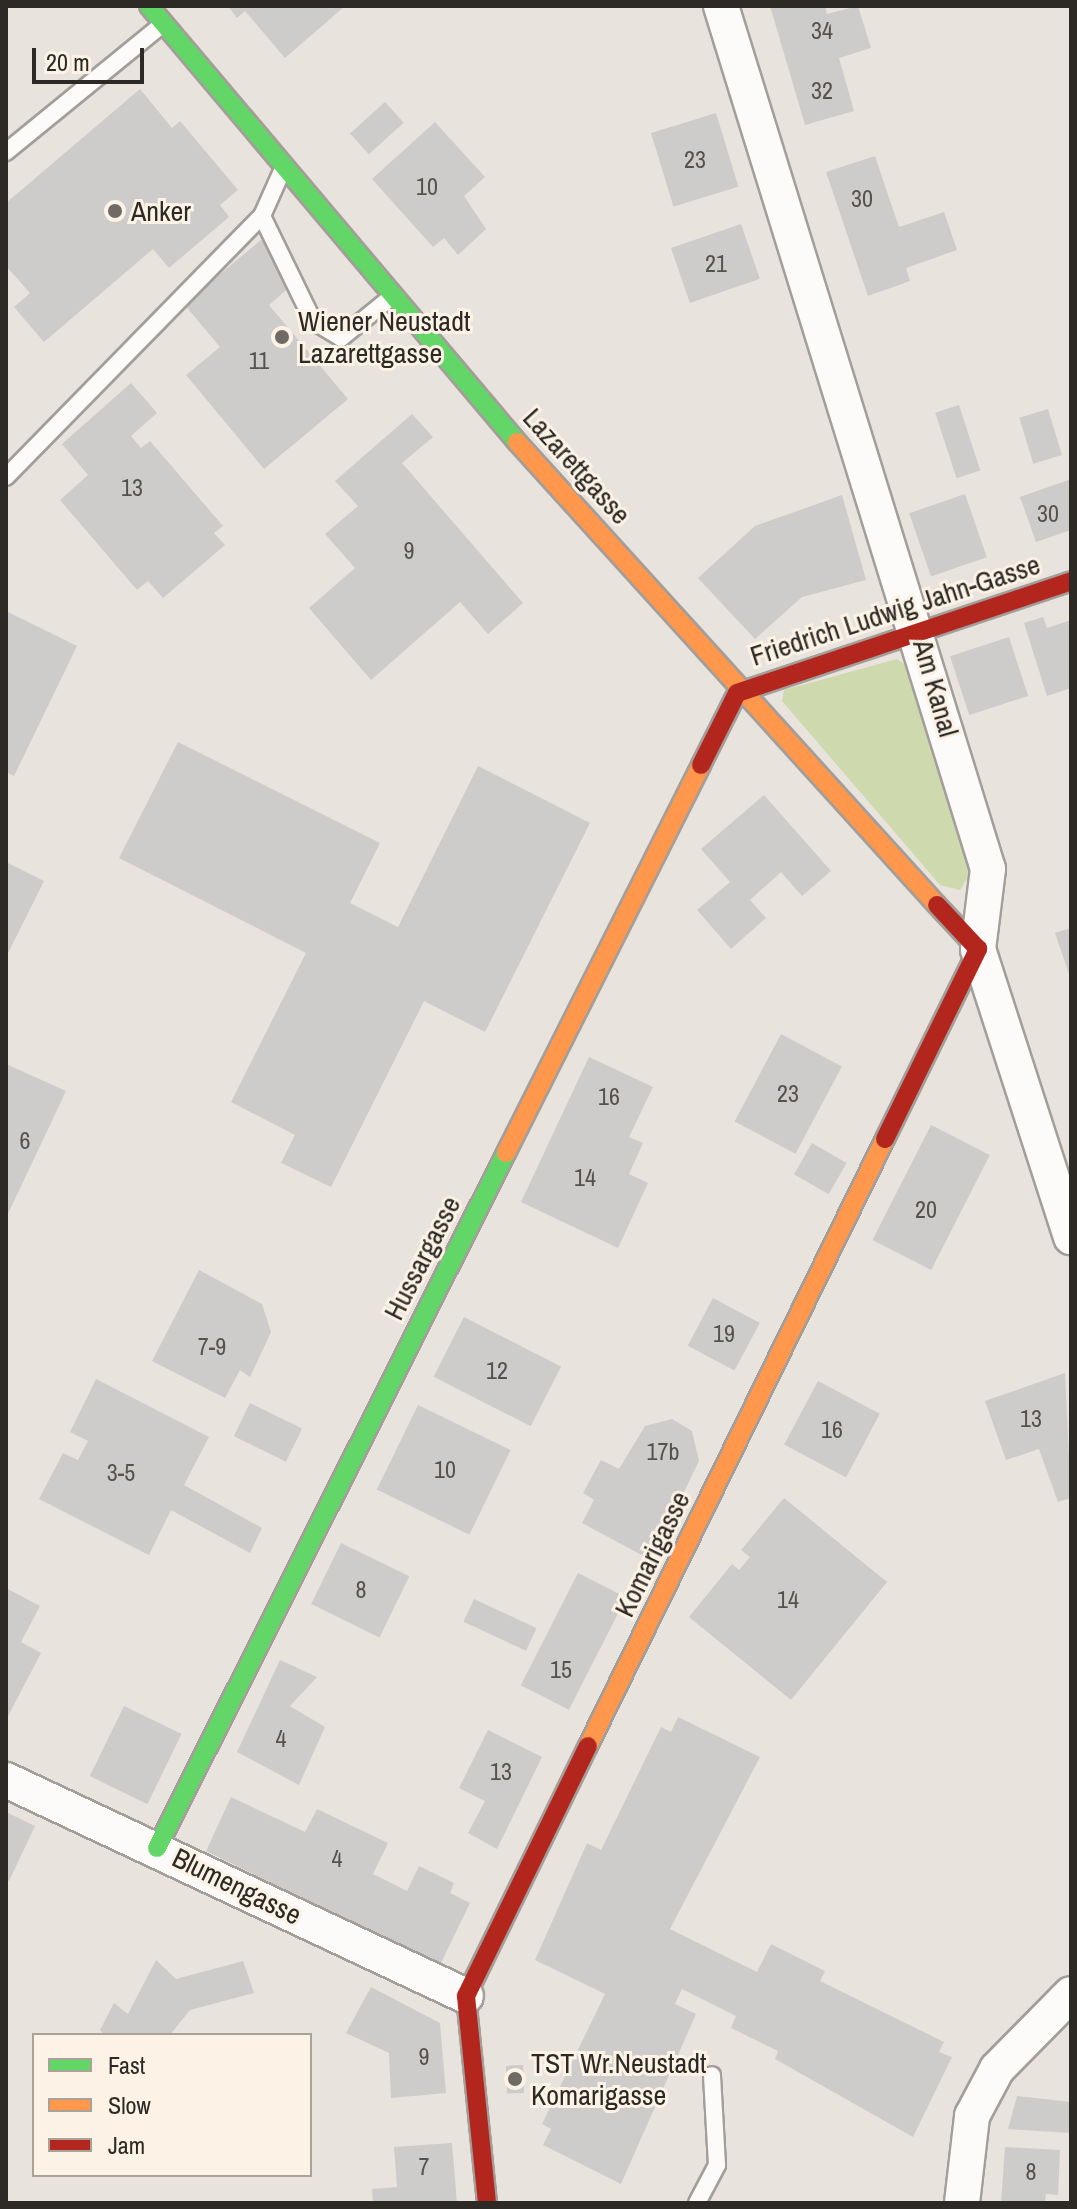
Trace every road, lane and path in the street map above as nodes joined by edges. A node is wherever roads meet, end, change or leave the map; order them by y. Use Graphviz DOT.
graph roads {
  1 [pos="149,6"];
  2 [pos="721,6"];
  3 [pos="164,23"];
  4 [pos="6,152"];
  5 [pos="284,164"];
  6 [pos="262,216"];
  7 [pos="390,298"];
  8 [pos="6,477"];
  9 [pos="1071,581"];
  10 [pos="918,627"];
  11 [pos="737,693"];
  12 [pos="978,949"];
  13 [pos="1071,1237"];
  14 [pos="6,1780"];
  15 [pos="157,1848"];
  16 [pos="1071,1994"];
  17 [pos="466,1996"];
  18 [pos="712,2075"];
  19 [pos="487,2203"];
  20 [pos="697,2203"];
  21 [pos="962,2203"];
  1 -- 3 [label="street, Lazarettgasse"];
  2 -- 10 [label="street, Am Kanal"];
  3 -- 4 [label="lane"];
  3 -- 5 [label="street, Lazarettgasse"];
  5 -- 6 [label="lane"];
  5 -- 7 [label="street, Lazarettgasse"];
  6 -- 7 [label="lane"];
  6 -- 8 [label="lane"];
  7 -- 11 [label="street, Lazarettgasse"];
  9 -- 10 [label="street, Friedrich Ludwig Jahn-Gasse"];
  10 -- 11 [label="street, Friedrich Ludwig Jahn-Gasse"];
  10 -- 12 [label="street, Am Kanal"];
  11 -- 12 [label="street, Lazarettgasse"];
  11 -- 15 [label="street, Hussargasse"];
  12 -- 13 [label="street, Am Kanal"];
  12 -- 17 [label="street, Komarigasse"];
  14 -- 15 [label="street, Blumengasse"];
  15 -- 17 [label="street, Blumengasse"];
  16 -- 21 [label="street"];
  17 -- 19 [label="street"];
  18 -- 20 [label="lane"];
}
